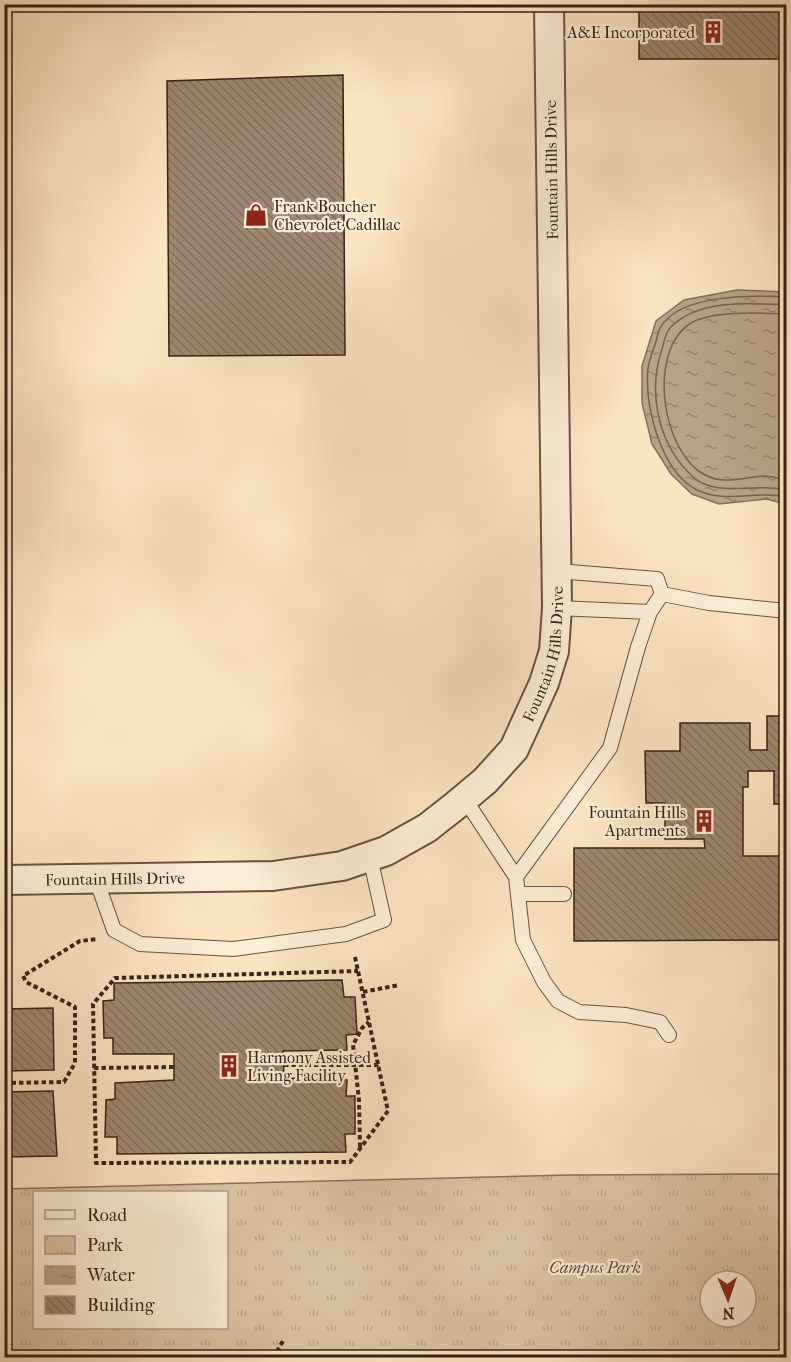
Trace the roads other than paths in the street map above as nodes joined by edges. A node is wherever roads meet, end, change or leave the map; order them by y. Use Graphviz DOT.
graph roads {
  1 [pos="549,4"];
  2 [pos="557,571"];
  3 [pos="662,594"];
  4 [pos="557,608"];
  5 [pos="786,611"];
  6 [pos="650,612"];
  7 [pos="464,798"];
  8 [pos="370,857"];
  9 [pos="516,877"];
  10 [pos="96,879"];
  11 [pos="4,880"];
  12 [pos="518,894"];
  13 [pos="564,894"];
  14 [pos="669,1035"];
  1 -- 2 [label="street, Fountain Hills Drive"];
  2 -- 3 [label="lane"];
  2 -- 4 [label="street, Fountain Hills Drive"];
  3 -- 5 [label="lane"];
  3 -- 6 [label="lane"];
  4 -- 6 [label="lane"];
  4 -- 7 [label="street, Fountain Hills Drive"];
  6 -- 9 [label="lane"];
  7 -- 8 [label="street, Fountain Hills Drive"];
  7 -- 9 [label="lane"];
  8 -- 10 [label="street, Fountain Hills Drive"];
  8 -- 10 [label="lane"];
  9 -- 12 [label="lane"];
  10 -- 11 [label="street, Fountain Hills Drive"];
  12 -- 13 [label="lane"];
  12 -- 14 [label="lane"];
}
